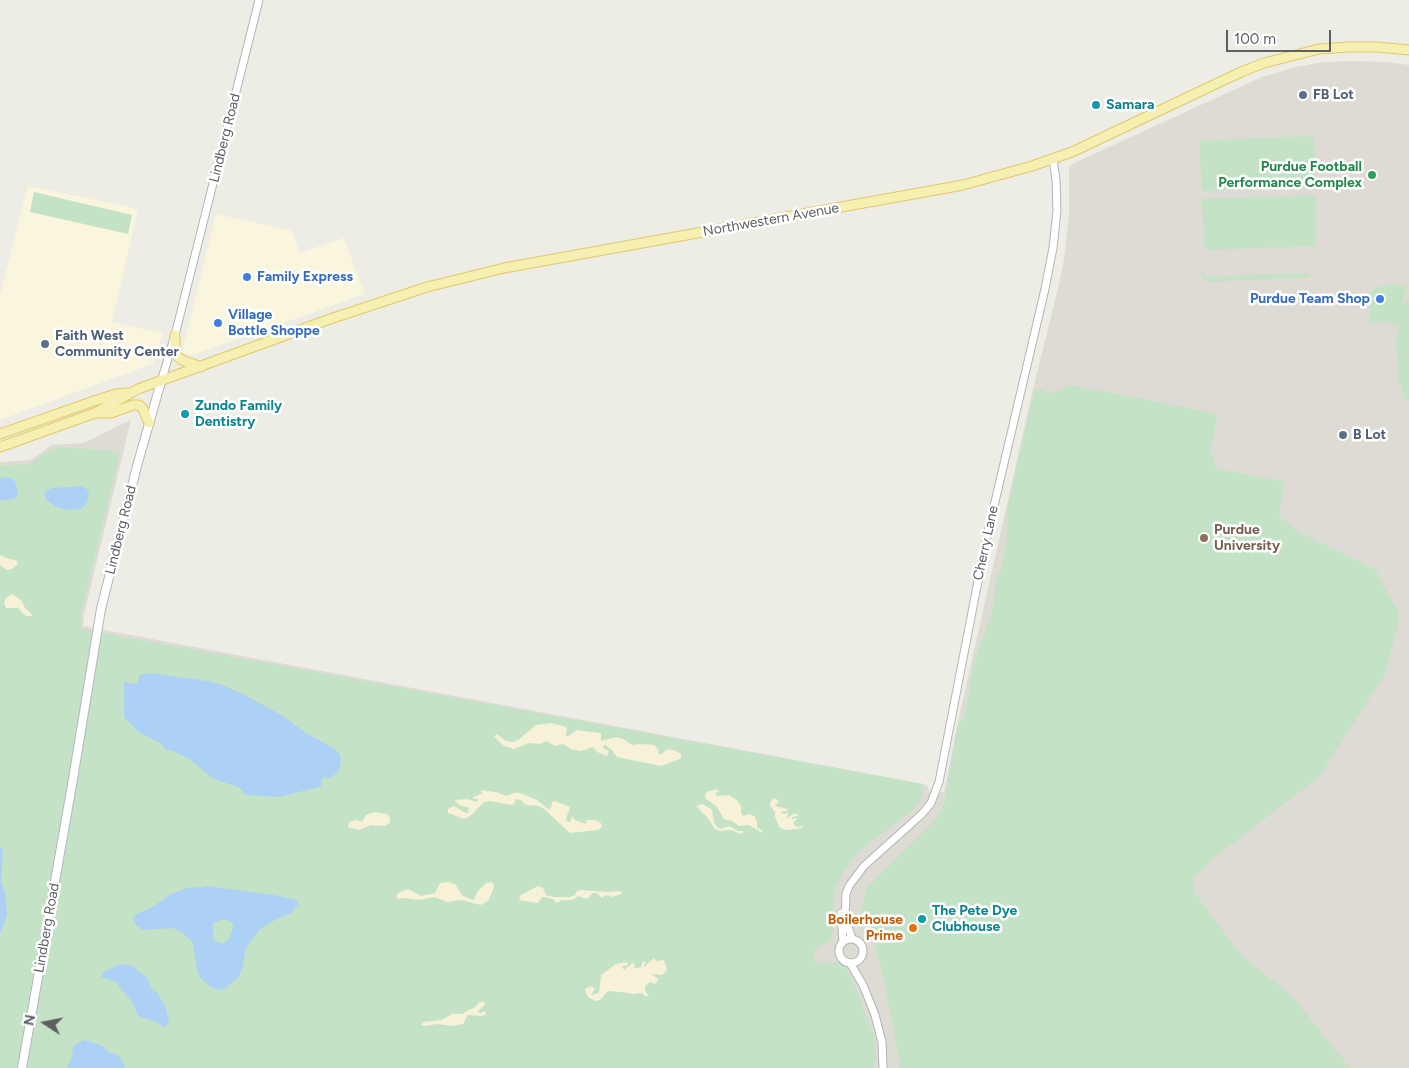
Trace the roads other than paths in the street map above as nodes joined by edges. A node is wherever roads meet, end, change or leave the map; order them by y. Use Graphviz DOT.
graph roads {
  1 [pos="259,0"];
  2 [pos="1409,50"];
  3 [pos="1053,159"];
  4 [pos="175,335"];
  5 [pos="201,367"];
  6 [pos="161,382"];
  7 [pos="129,393"];
  8 [pos="95,413"];
  9 [pos="149,423"];
  10 [pos="0,434"];
  11 [pos="0,447"];
  12 [pos="846,894"];
  13 [pos="852,939"];
  14 [pos="843,942"];
  15 [pos="859,960"];
  16 [pos="850,963"];
  17 [pos="864,985"];
  18 [pos="22,1068"];
  19 [pos="883,1068"];
  1 -- 4 [label="street, Lindberg Road"];
  2 -- 3 [label="main road, Northwestern Avenue"];
  3 -- 5 [label="main road, Northwestern Avenue"];
  3 -- 12 [label="street, Cherry Lane"];
  4 -- 5 [label="main road"];
  4 -- 6 [label="street, Lindberg Road"];
  5 -- 6 [label="main road, Northwestern Avenue"];
  6 -- 7 [label="main road, Northwestern Avenue"];
  6 -- 9 [label="main road, Lindberg Road"];
  7 -- 8 [label="main road, Northwestern Avenue"];
  7 -- 10 [label="main road, Northwestern Avenue"];
  8 -- 9 [label="main road"];
  8 -- 11 [label="main road, Northwestern Avenue"];
  9 -- 18 [label="main road, Lindberg Road"];
  12 -- 13 [label="street, Cherry Lane"];
  12 -- 14 [label="street, Cherry Lane"];
  13 -- 14 [label="street"];
  13 -- 15 [label="street"];
  14 -- 16 [label="street"];
  15 -- 16 [label="street"];
  15 -- 17 [label="street"];
  16 -- 17 [label="street"];
  17 -- 19 [label="street"];
}
